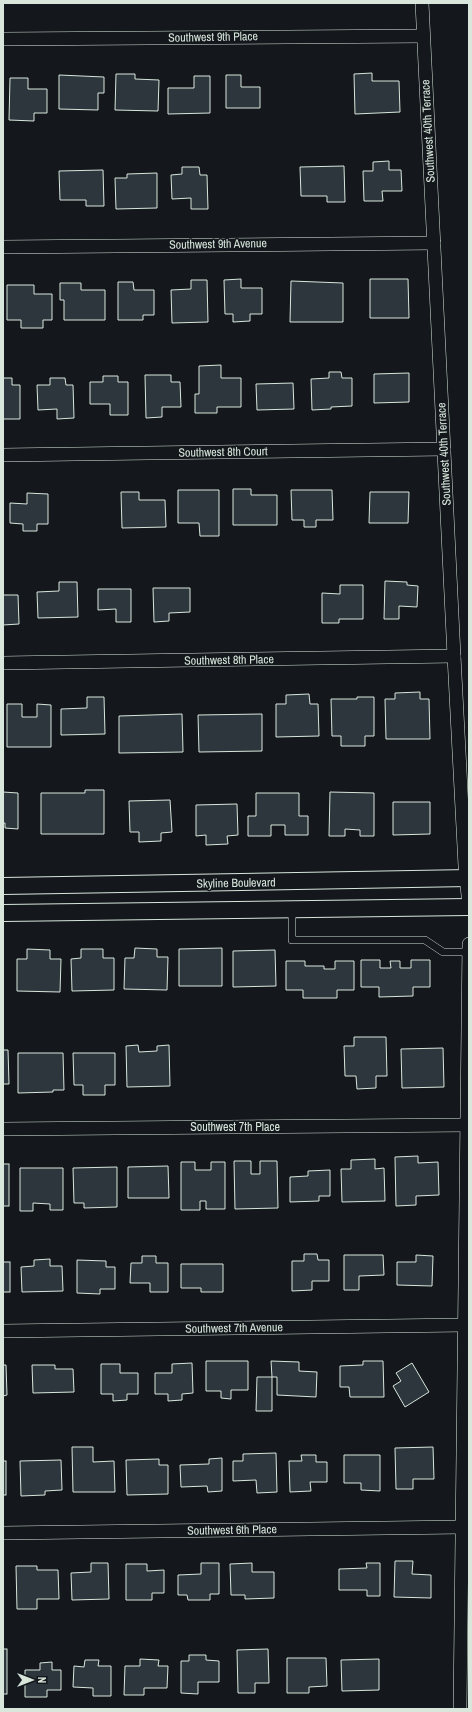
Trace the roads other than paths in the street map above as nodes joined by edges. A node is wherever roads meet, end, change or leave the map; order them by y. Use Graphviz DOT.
graph roads {
  1 [pos="422,3"];
  2 [pos="423,36"];
  3 [pos="3,40"];
  4 [pos="434,243"];
  5 [pos="3,247"];
  6 [pos="444,449"];
  7 [pos="3,455"];
  8 [pos="454,656"];
  9 [pos="3,663"];
  10 [pos="468,878"];
  11 [pos="3,886"];
  12 [pos="469,906"];
  13 [pos="292,909"];
  14 [pos="3,913"];
  15 [pos="469,944"];
  16 [pos="469,952"];
  17 [pos="466,1125"];
  18 [pos="3,1129"];
  19 [pos="464,1325"];
  20 [pos="3,1331"];
  21 [pos="461,1527"];
  22 [pos="3,1533"];
  23 [pos="460,1709"];
  1 -- 2 [label="street, Southwest 40th Terrace"];
  2 -- 3 [label="street, Southwest 9th Place"];
  2 -- 4 [label="street, Southwest 40th Terrace"];
  4 -- 5 [label="street, Southwest 9th Avenue"];
  4 -- 6 [label="street, Southwest 40th Terrace"];
  6 -- 7 [label="street, Southwest 8th Court"];
  6 -- 8 [label="street, Southwest 40th Terrace"];
  8 -- 9 [label="street, Southwest 8th Place"];
  8 -- 10 [label="street, Southwest 40th Terrace"];
  10 -- 11 [label="street, Skyline Boulevard"];
  10 -- 12 [label="street, Southwest 40th Terrace"];
  12 -- 13 [label="street"];
  13 -- 14 [label="street"];
  13 -- 16 [label="lane"];
  15 -- 16 [label="street"];
  16 -- 17 [label="street"];
  17 -- 18 [label="street, Southwest 7th Place"];
  17 -- 19 [label="street"];
  19 -- 20 [label="street, Southwest 7th Avenue"];
  19 -- 21 [label="street"];
  21 -- 22 [label="street, Southwest 6th Place"];
  21 -- 23 [label="street"];
}
